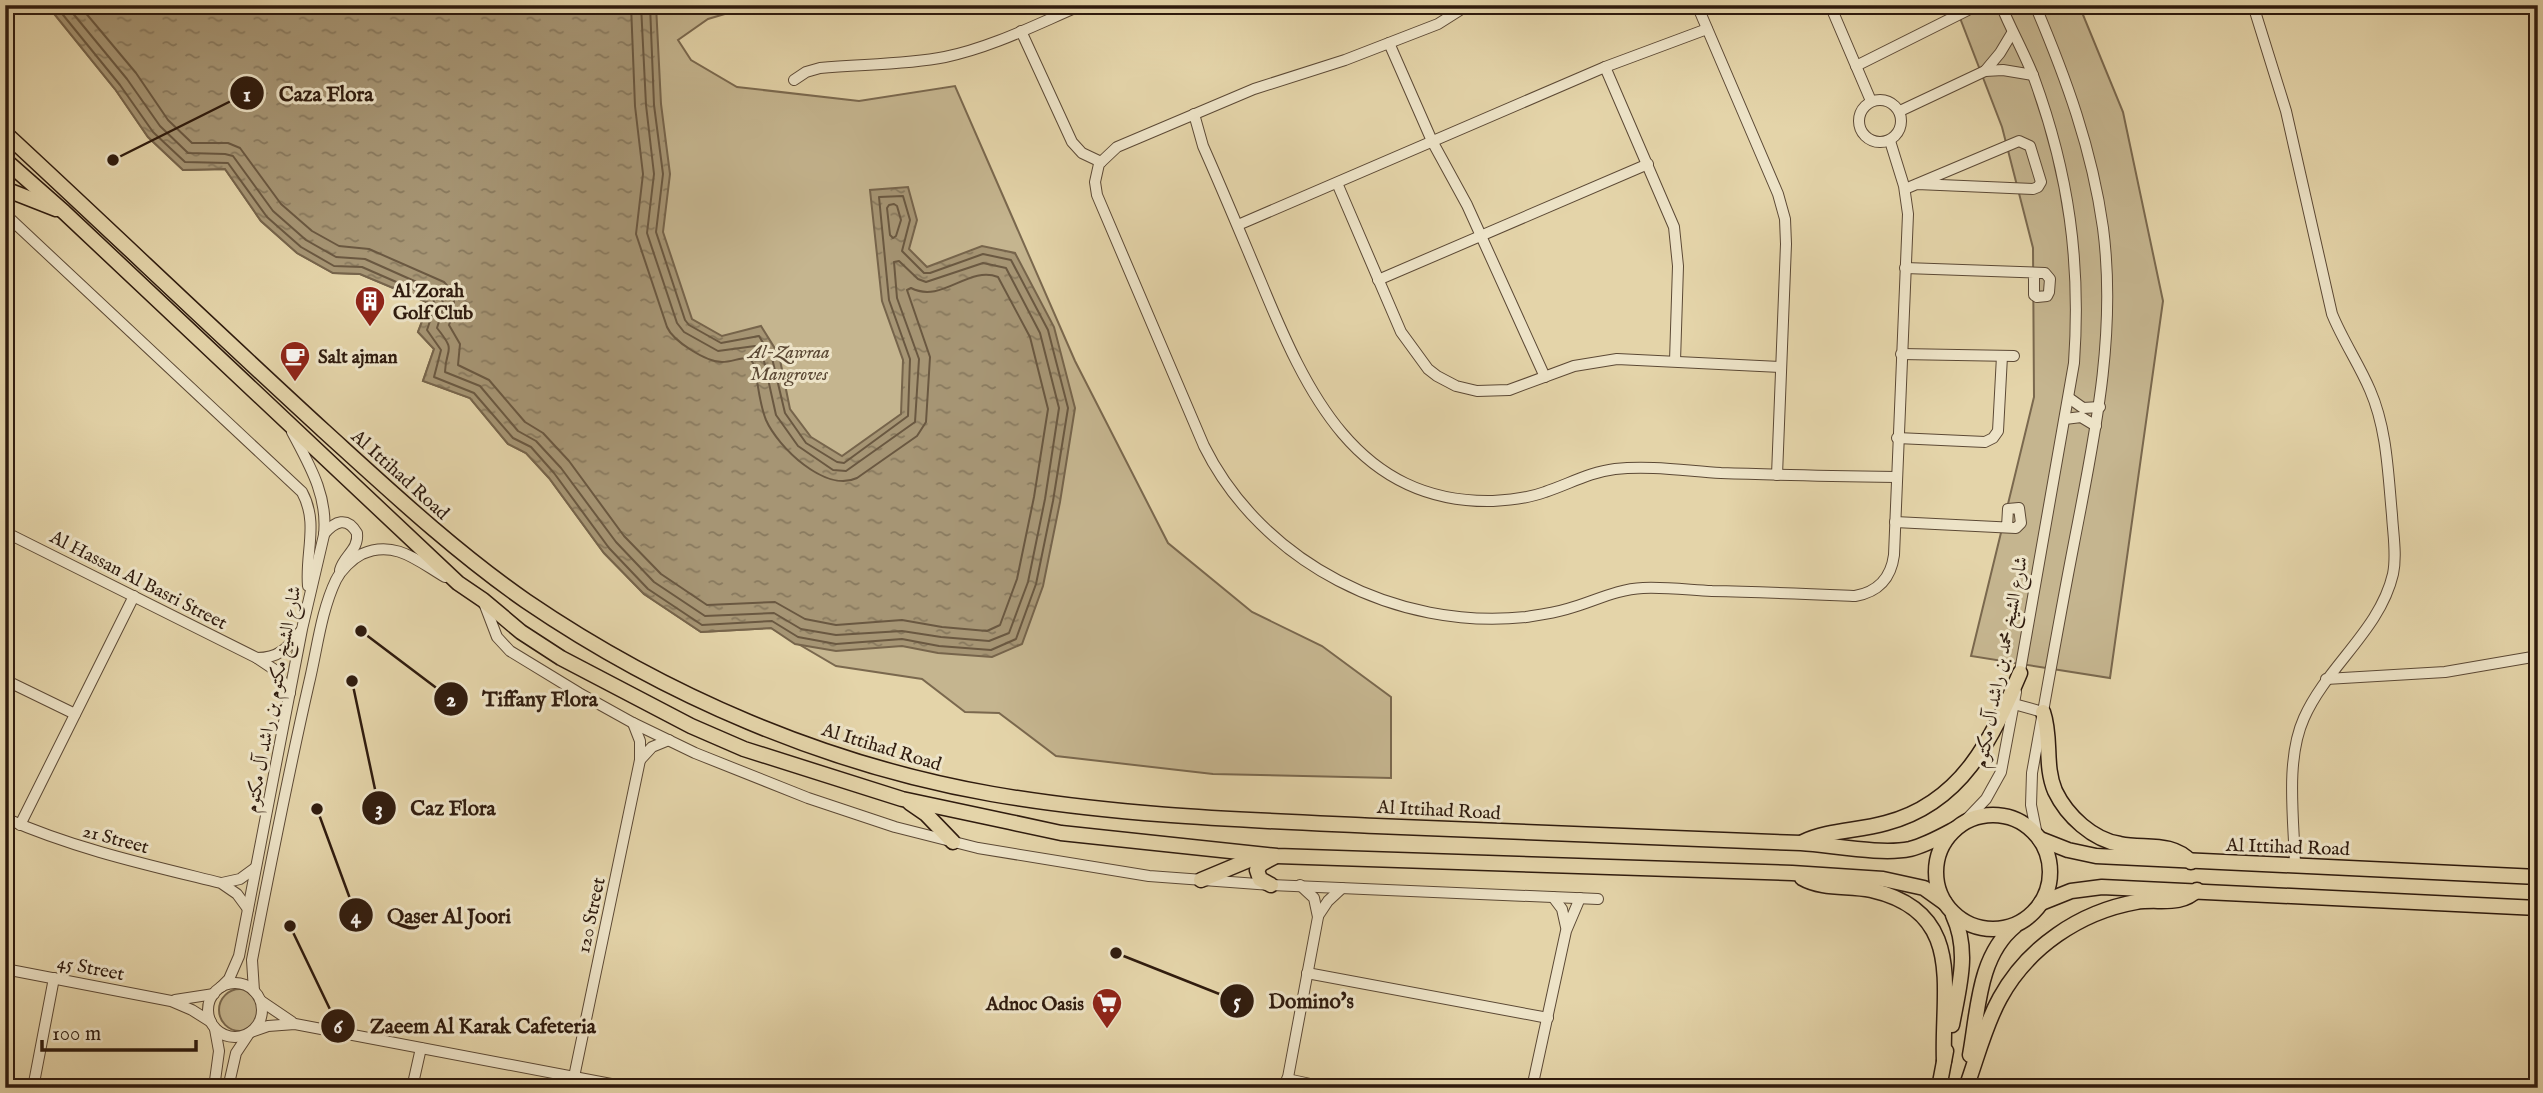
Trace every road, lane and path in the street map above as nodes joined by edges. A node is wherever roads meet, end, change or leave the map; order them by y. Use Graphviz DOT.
graph roads {
  1 [pos="1082,5"];
  2 [pos="1468,5"];
  3 [pos="1697,5"];
  4 [pos="1830,5"];
  5 [pos="1978,5"];
  6 [pos="2001,5"];
  7 [pos="2035,5"];
  8 [pos="2253,5"];
  9 [pos="1964,9"];
  10 [pos="1707,29"];
  11 [pos="1021,31"];
  12 [pos="2012,33"];
  13 [pos="1389,43"];
  14 [pos="1605,66"];
  15 [pos="1856,66"];
  16 [pos="1985,71"];
  17 [pos="2033,75"];
  18 [pos="794,80"];
  19 [pos="1871,101"];
  20 [pos="1900,111"];
  21 [pos="1195,114"];
  22 [pos="5,133"];
  23 [pos="1432,141"];
  24 [pos="1889,141"];
  25 [pos="5,160"];
  26 [pos="1101,162"];
  27 [pos="1648,164"];
  28 [pos="1337,183"];
  29 [pos="1917,184"];
  30 [pos="5,189"];
  31 [pos="1905,189"];
  32 [pos="64,212"];
  33 [pos="5,214"];
  34 [pos="1238,225"];
  35 [pos="1482,236"];
  36 [pos="1905,268"];
  37 [pos="2034,273"];
  38 [pos="1378,280"];
  39 [pos="1901,354"];
  40 [pos="2002,356"];
  41 [pos="2014,356"];
  42 [pos="1675,361"];
  43 [pos="1781,367"];
  44 [pos="1545,377"];
  45 [pos="2068,398"];
  46 [pos="2100,407"];
  47 [pos="286,419"];
  48 [pos="2065,419"];
  49 [pos="2096,426"];
  50 [pos="1897,438"];
  51 [pos="1777,475"];
  52 [pos="1896,477"];
  53 [pos="1895,523"];
  54 [pos="2007,527"];
  55 [pos="5,532"];
  56 [pos="324,535"];
  57 [pos="339,574"];
  58 [pos="458,583"];
  59 [pos="134,596"];
  60 [pos="310,596"];
  61 [pos="483,600"];
  62 [pos="302,629"];
  63 [pos="2538,656"];
  64 [pos="257,658"];
  65 [pos="2020,673"];
  66 [pos="2326,679"];
  67 [pos="5,680"];
  68 [pos="290,693"];
  69 [pos="2014,704"];
  70 [pos="2043,712"];
  71 [pos="75,714"];
  72 [pos="633,723"];
  73 [pos="669,740"];
  74 [pos="640,760"];
  75 [pos="902,799"];
  76 [pos="5,818"];
  77 [pos="20,825"];
  78 [pos="1960,825"];
  79 [pos="2039,837"];
  80 [pos="953,842"];
  81 [pos="1801,842"];
  82 [pos="1270,855"];
  83 [pos="2191,862"];
  84 [pos="2295,865"];
  85 [pos="255,869"];
  86 [pos="1792,873"];
  87 [pos="2538,877"];
  88 [pos="1201,880"];
  89 [pos="222,883"];
  90 [pos="1271,885"];
  91 [pos="1300,885"];
  92 [pos="1342,888"];
  93 [pos="2197,890"];
  94 [pos="1553,897"];
  95 [pos="1580,898"];
  96 [pos="1598,899"];
  97 [pos="2041,903"];
  98 [pos="1948,907"];
  99 [pos="2538,908"];
  100 [pos="248,909"];
  101 [pos="1318,917"];
  102 [pos="2020,923"];
  103 [pos="1566,931"];
  104 [pos="5,969"];
  105 [pos="1307,973"];
  106 [pos="54,978"];
  107 [pos="217,991"];
  108 [pos="257,995"];
  109 [pos="170,1001"];
  110 [pos="1548,1018"];
  111 [pos="295,1024"];
  112 [pos="213,1025"];
  113 [pos="250,1034"];
  114 [pos="421,1048"];
  115 [pos="1944,1061"];
  116 [pos="579,1081"];
  117 [pos="1287,1083"];
  118 [pos="33,1088"];
  119 [pos="214,1088"];
  120 [pos="228,1088"];
  121 [pos="412,1088"];
  122 [pos="632,1088"];
  123 [pos="1329,1088"];
  124 [pos="1532,1088"];
  125 [pos="1939,1088"];
  126 [pos="1965,1088"];
  1 -- 11 [label="street"];
  2 -- 13 [label="street"];
  3 -- 10 [label="street"];
  4 -- 15 [label="street"];
  5 -- 9 [label="street"];
  6 -- 12 [label="street, شارع الشيخ محمد بن راشد آل مكتوم"];
  7 -- 46 [label="street"];
  8 -- 66 [label="street"];
  9 -- 15 [label="street"];
  10 -- 14 [label="street"];
  10 -- 43 [label="street"];
  11 -- 18 [label="street"];
  11 -- 26 [label="street"];
  12 -- 16 [label="street"];
  12 -- 17 [label="street, شارع الشيخ محمد بن راشد آل مكتوم"];
  13 -- 21 [label="street"];
  13 -- 23 [label="street"];
  14 -- 23 [label="street"];
  14 -- 27 [label="street"];
  15 -- 19 [label="street"];
  16 -- 17 [label="street"];
  16 -- 20 [label="street"];
  17 -- 45 [label="street, شارع الشيخ محمد بن راشد آل مكتوم"];
  19 -- 20 [label="street"];
  19 -- 24 [label="street"];
  20 -- 24 [label="street"];
  21 -- 26 [label="street"];
  21 -- 34 [label="street"];
  22 -- 81 [label="highway, Al Ittihad Road"];
  23 -- 28 [label="street"];
  23 -- 35 [label="street"];
  24 -- 31 [label="street"];
  25 -- 32 [label="highway, Al Ittihad Road"];
  26 -- 53 [label="street"];
  27 -- 35 [label="street"];
  27 -- 42 [label="street"];
  28 -- 34 [label="street"];
  28 -- 38 [label="street"];
  29 -- 29 [label="street"];
  29 -- 31 [label="street"];
  30 -- 32 [label="highway"];
  31 -- 36 [label="street"];
  32 -- 47 [label="highway, Al Ittihad Road"];
  33 -- 60 [label="street"];
  34 -- 51 [label="street"];
  35 -- 38 [label="street"];
  35 -- 44 [label="street"];
  36 -- 37 [label="street"];
  36 -- 39 [label="street"];
  38 -- 44 [label="street"];
  39 -- 40 [label="street"];
  39 -- 50 [label="street"];
  40 -- 41 [label="street"];
  40 -- 50 [label="street"];
  42 -- 43 [label="street"];
  42 -- 44 [label="street"];
  43 -- 51 [label="street"];
  45 -- 46 [label="street"];
  45 -- 48 [label="street, شارع الشيخ محمد بن راشد آل مكتوم"];
  46 -- 49 [label="street"];
  47 -- 56 [label="street, شارع الشيخ مكتوم بن راشد آل مكتوم"];
  47 -- 58 [label="highway, Al Ittihad Road"];
  48 -- 49 [label="street"];
  48 -- 65 [label="street, شارع الشيخ محمد بن راشد آل مكتوم"];
  49 -- 70 [label="street"];
  50 -- 52 [label="street"];
  51 -- 52 [label="street"];
  52 -- 53 [label="street"];
  53 -- 54 [label="street"];
  55 -- 59 [label="street, Al Hassan Al Basri Street"];
  56 -- 57 [label="street, شارع الشيخ مكتوم بن راشد آل مكتوم"];
  56 -- 60 [label="street, شارع الشيخ مكتوم بن راشد آل مكتوم"];
  57 -- 58 [label="street"];
  57 -- 108 [label="street, شارع الشيخ مكتوم بن راشد آل مكتوم"];
  58 -- 61 [label="highway, Al Ittihad Road"];
  59 -- 64 [label="street, Al Hassan Al Basri Street"];
  59 -- 71 [label="street"];
  60 -- 62 [label="street, شارع الشيخ مكتوم بن راشد آل مكتوم"];
  61 -- 72 [label="street"];
  61 -- 75 [label="highway, Al Ittihad Road"];
  62 -- 64 [label="street"];
  62 -- 68 [label="street, شارع الشيخ مكتوم بن راشد آل مكتوم"];
  63 -- 66 [label="street"];
  64 -- 68 [label="street, Al Hassan Al Basri Street"];
  65 -- 69 [label="street, شارع الشيخ محمد بن راشد آل مكتوم"];
  65 -- 81 [label="highway"];
  66 -- 84 [label="street"];
  67 -- 71 [label="street"];
  68 -- 85 [label="street, شارع الشيخ مكتوم بن راشد آل مكتوم"];
  69 -- 70 [label="street"];
  69 -- 78 [label="street, شارع الشيخ محمد بن راشد آل مكتوم"];
  70 -- 79 [label="street"];
  70 -- 83 [label="highway"];
  71 -- 77 [label="street"];
  72 -- 73 [label="street"];
  72 -- 74 [label="street, 120 Street"];
  73 -- 74 [label="street"];
  73 -- 80 [label="street"];
  74 -- 116 [label="street, 120 Street"];
  75 -- 80 [label="highway"];
  75 -- 82 [label="highway, Al Ittihad Road"];
  76 -- 77 [label="street, 21 Street"];
  77 -- 89 [label="street, 21 Street"];
  78 -- 79 [label="highway"];
  78 -- 81 [label="highway, Al Ittihad Road"];
  78 -- 98 [label="highway"];
  79 -- 83 [label="highway, Al Ittihad Road"];
  79 -- 97 [label="highway"];
  80 -- 88 [label="street"];
  82 -- 86 [label="highway, Al Ittihad Road"];
  82 -- 88 [label="highway"];
  82 -- 90 [label="highway"];
  83 -- 84 [label="highway, Al Ittihad Road"];
  84 -- 87 [label="highway, Al Ittihad Road"];
  85 -- 89 [label="street"];
  85 -- 100 [label="street, شارع الشيخ مكتوم بن راشد آل مكتوم"];
  86 -- 98 [label="highway, Al Ittihad Road"];
  86 -- 115 [label="highway"];
  88 -- 90 [label="street"];
  89 -- 100 [label="street"];
  90 -- 91 [label="street"];
  91 -- 92 [label="street"];
  91 -- 101 [label="street"];
  92 -- 94 [label="street"];
  92 -- 101 [label="street"];
  93 -- 97 [label="highway"];
  93 -- 99 [label="highway"];
  93 -- 126 [label="highway"];
  94 -- 95 [label="street"];
  94 -- 103 [label="street"];
  95 -- 96 [label="street"];
  95 -- 103 [label="street"];
  97 -- 102 [label="highway"];
  98 -- 102 [label="highway"];
  98 -- 115 [label="highway"];
  100 -- 107 [label="street, شارع الشيخ مكتوم بن راشد آل مكتوم"];
  101 -- 105 [label="street"];
  102 -- 126 [label="highway"];
  103 -- 110 [label="street"];
  104 -- 106 [label="street, 45 Street"];
  105 -- 110 [label="street"];
  105 -- 117 [label="street"];
  106 -- 109 [label="street, 45 Street"];
  106 -- 118 [label="street"];
  107 -- 108 [label="street"];
  107 -- 109 [label="street, 45 Street"];
  107 -- 112 [label="street"];
  108 -- 111 [label="street"];
  108 -- 113 [label="street"];
  109 -- 112 [label="street, 45 Street"];
  110 -- 124 [label="street"];
  111 -- 113 [label="street"];
  111 -- 114 [label="street"];
  112 -- 113 [label="street"];
  112 -- 119 [label="street"];
  113 -- 120 [label="street"];
  114 -- 116 [label="street"];
  114 -- 121 [label="street"];
  115 -- 125 [label="highway"];
  116 -- 122 [label="street"];
  117 -- 123 [label="street"];
}
